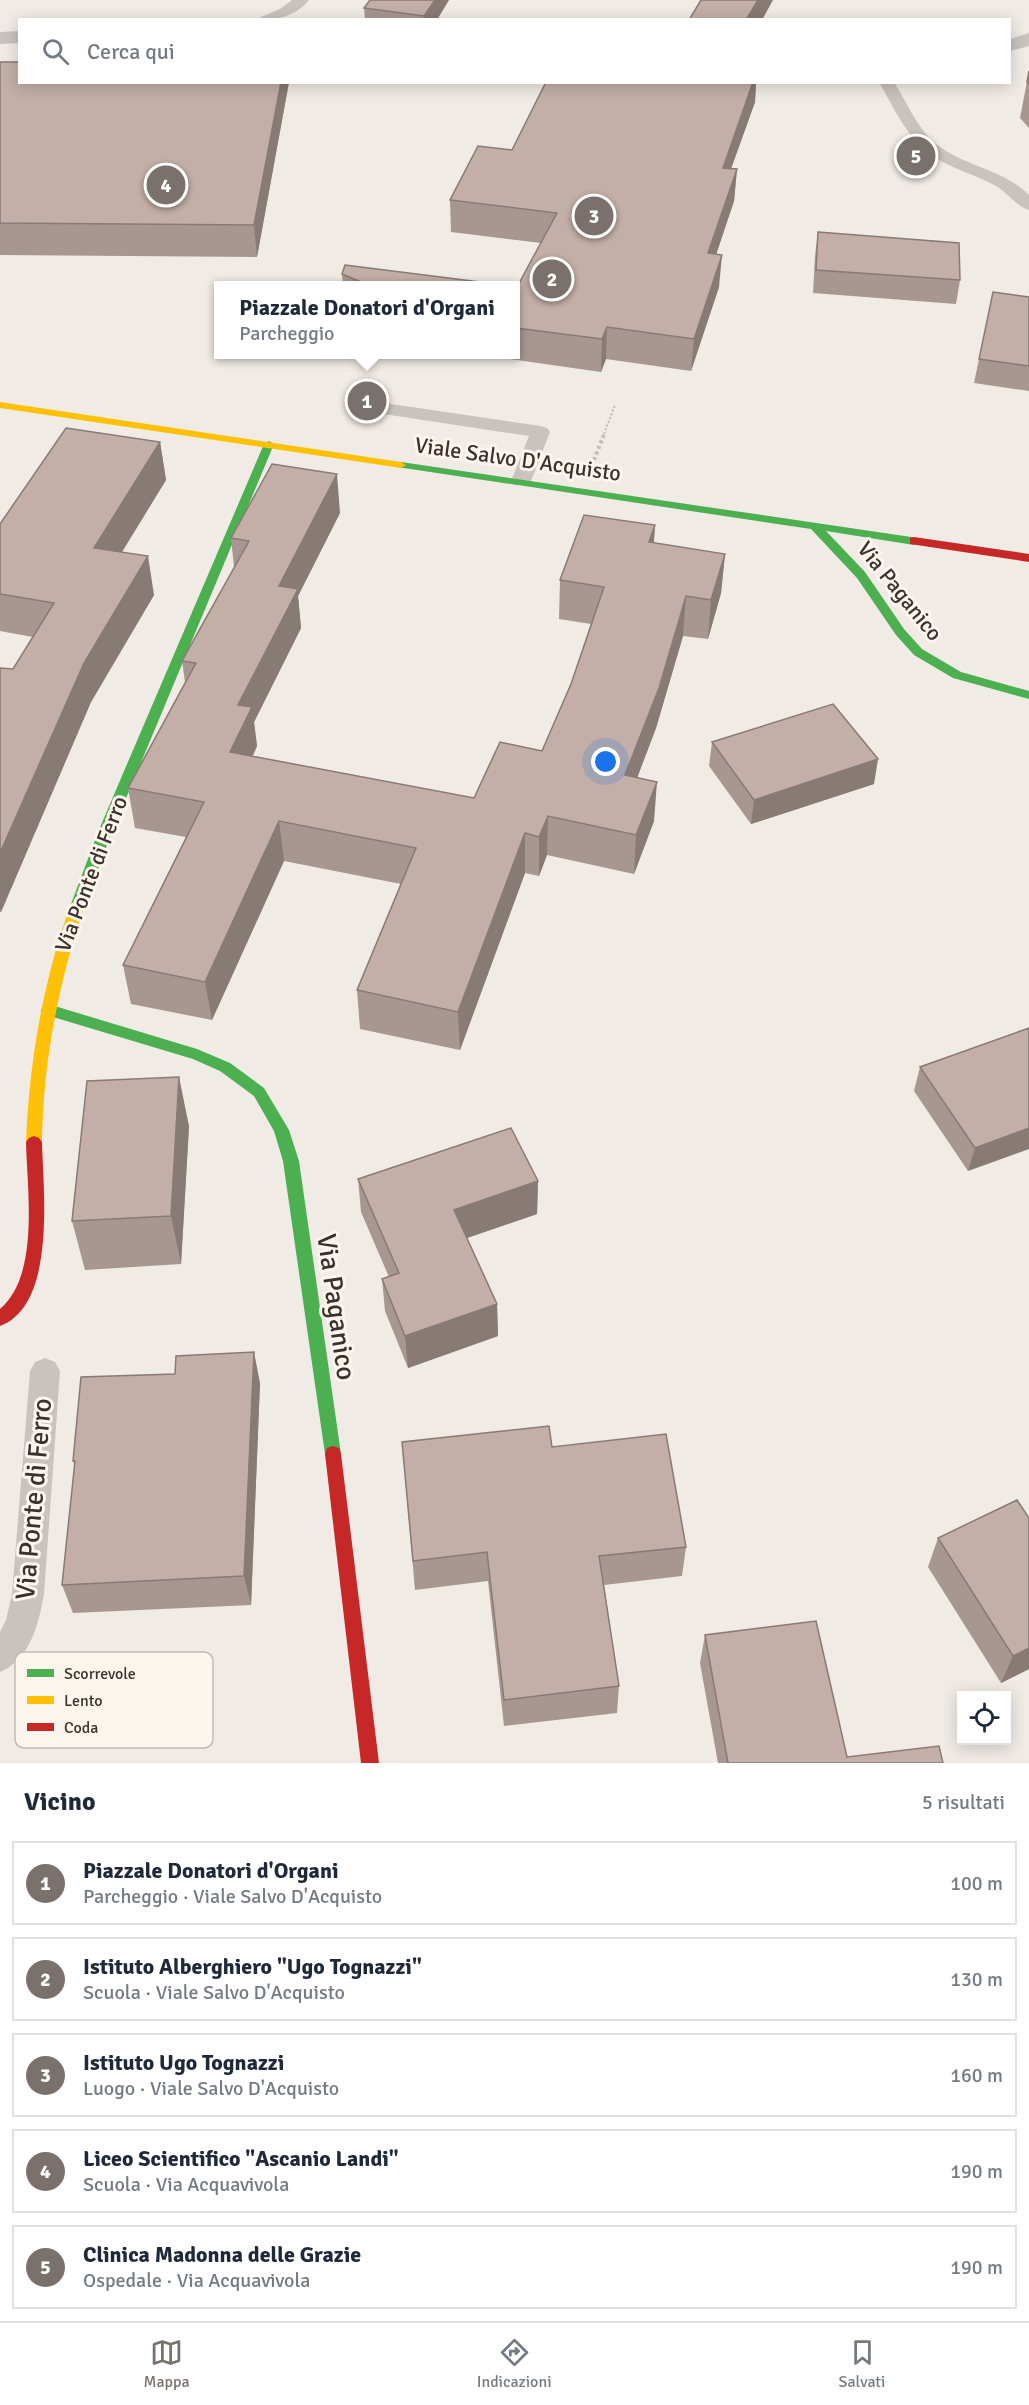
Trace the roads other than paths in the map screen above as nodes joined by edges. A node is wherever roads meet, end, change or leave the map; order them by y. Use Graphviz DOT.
graph roads {
  1 [pos="302,0"];
  2 [pos="267,18"];
  3 [pos="18,37"];
  4 [pos="0,38"];
  5 [pos="1029,39"];
  6 [pos="1011,45"];
  7 [pos="887,84"];
  8 [pos="1029,205"];
  9 [pos="0,405"];
  10 [pos="363,406"];
  11 [pos="269,444"];
  12 [pos="521,481"];
  13 [pos="813,525"];
  14 [pos="1029,558"];
  15 [pos="1029,695"];
  16 [pos="48,1010"];
  17 [pos="0,1319"];
  18 [pos="45,1371"];
  19 [pos="0,1656"];
  20 [pos="370,1763"];
  1 -- 2 [label="lane"];
  3 -- 4 [label="street"];
  5 -- 6 [label="street"];
  7 -- 8 [label="lane"];
  9 -- 11 [label="street, Viale Salvo D'Acquisto"];
  10 -- 12 [label="lane"];
  11 -- 12 [label="street, Viale Salvo D'Acquisto"];
  11 -- 16 [label="street, Via Ponte di Ferro"];
  12 -- 13 [label="street, Viale Salvo D'Acquisto"];
  13 -- 14 [label="street, Viale Salvo D'Acquisto"];
  13 -- 15 [label="street, Via Paganico"];
  16 -- 17 [label="street, Via Ponte di Ferro"];
  16 -- 20 [label="street, Via Paganico"];
  18 -- 19 [label="lane, Via Ponte di Ferro"];
}
